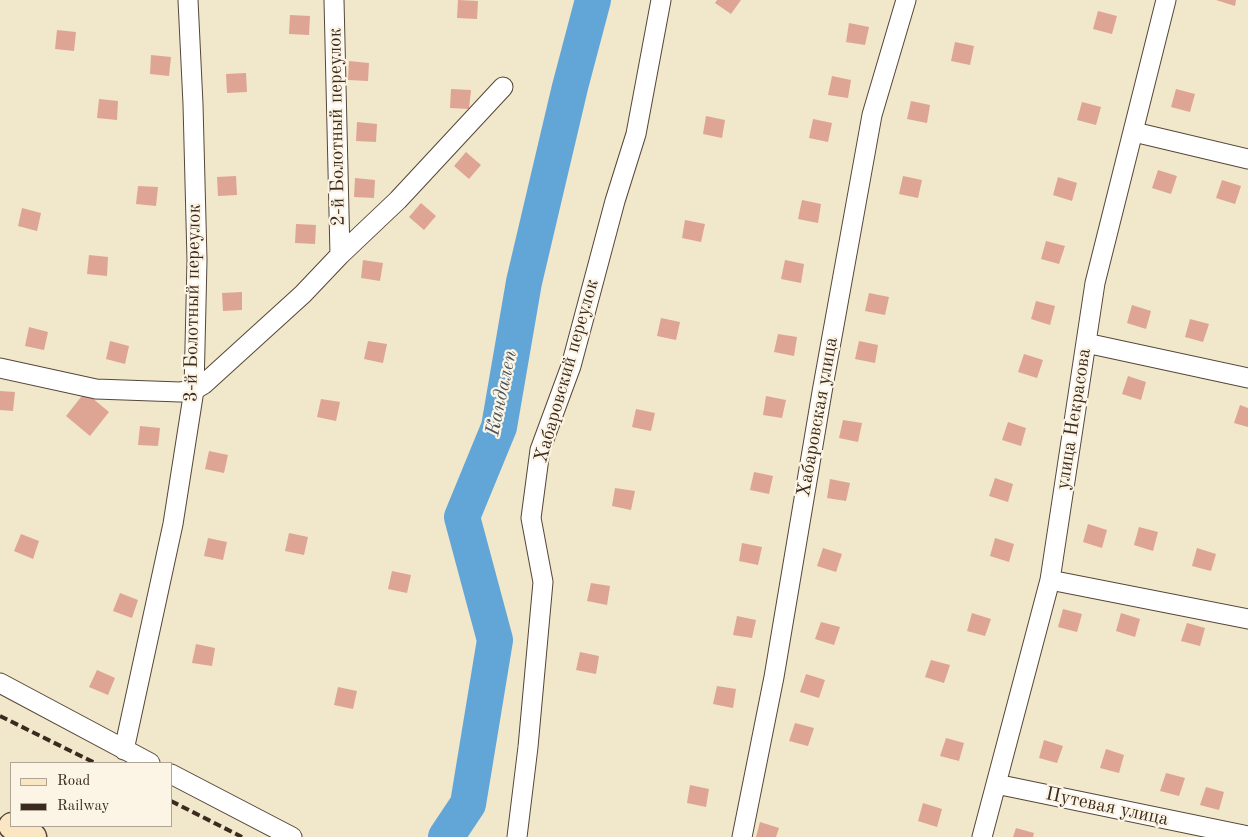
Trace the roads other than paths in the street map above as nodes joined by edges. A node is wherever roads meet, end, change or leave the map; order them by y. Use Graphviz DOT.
graph roads {
  1 [pos="188,0"];
  2 [pos="334,0"];
  3 [pos="661,0"];
  4 [pos="906,0"];
  5 [pos="1166,0"];
  6 [pos="503,87"];
  7 [pos="1134,132"];
  8 [pos="1248,159"];
  9 [pos="340,255"];
  10 [pos="1086,343"];
  11 [pos="0,368"];
  12 [pos="1248,378"];
  13 [pos="194,390"];
  14 [pos="1050,580"];
  15 [pos="1248,620"];
  16 [pos="0,683"];
  17 [pos="124,750"];
  18 [pos="148,762"];
  19 [pos="172,775"];
  20 [pos="996,784"];
  21 [pos="13,827"];
  22 [pos="1248,836"];
  23 [pos="33,837"];
  24 [pos="292,837"];
  25 [pos="517,837"];
  26 [pos="742,837"];
  27 [pos="982,837"];
  1 -- 13 [label="street, 3-й Болотный переулок"];
  2 -- 9 [label="street, 2-й Болотный переулок"];
  3 -- 25 [label="street, Хабаровский переулок"];
  4 -- 26 [label="street, Хабаровская улица"];
  5 -- 7 [label="street, улица Некрасова"];
  6 -- 9 [label="street, 2-й Болотный переулок"];
  7 -- 8 [label="street"];
  7 -- 10 [label="street, улица Некрасова"];
  9 -- 13 [label="street, 2-й Болотный переулок"];
  10 -- 12 [label="street"];
  10 -- 14 [label="street, улица Некрасова"];
  11 -- 13 [label="street"];
  13 -- 17 [label="street, 3-й Болотный переулок"];
  14 -- 15 [label="street"];
  14 -- 20 [label="street, улица Некрасова"];
  16 -- 17 [label="street"];
  17 -- 18 [label="street"];
  19 -- 24 [label="street"];
  20 -- 22 [label="street, Путевая улица"];
  20 -- 27 [label="street, улица Некрасова"];
  21 -- 23 [label="main road"];
}
